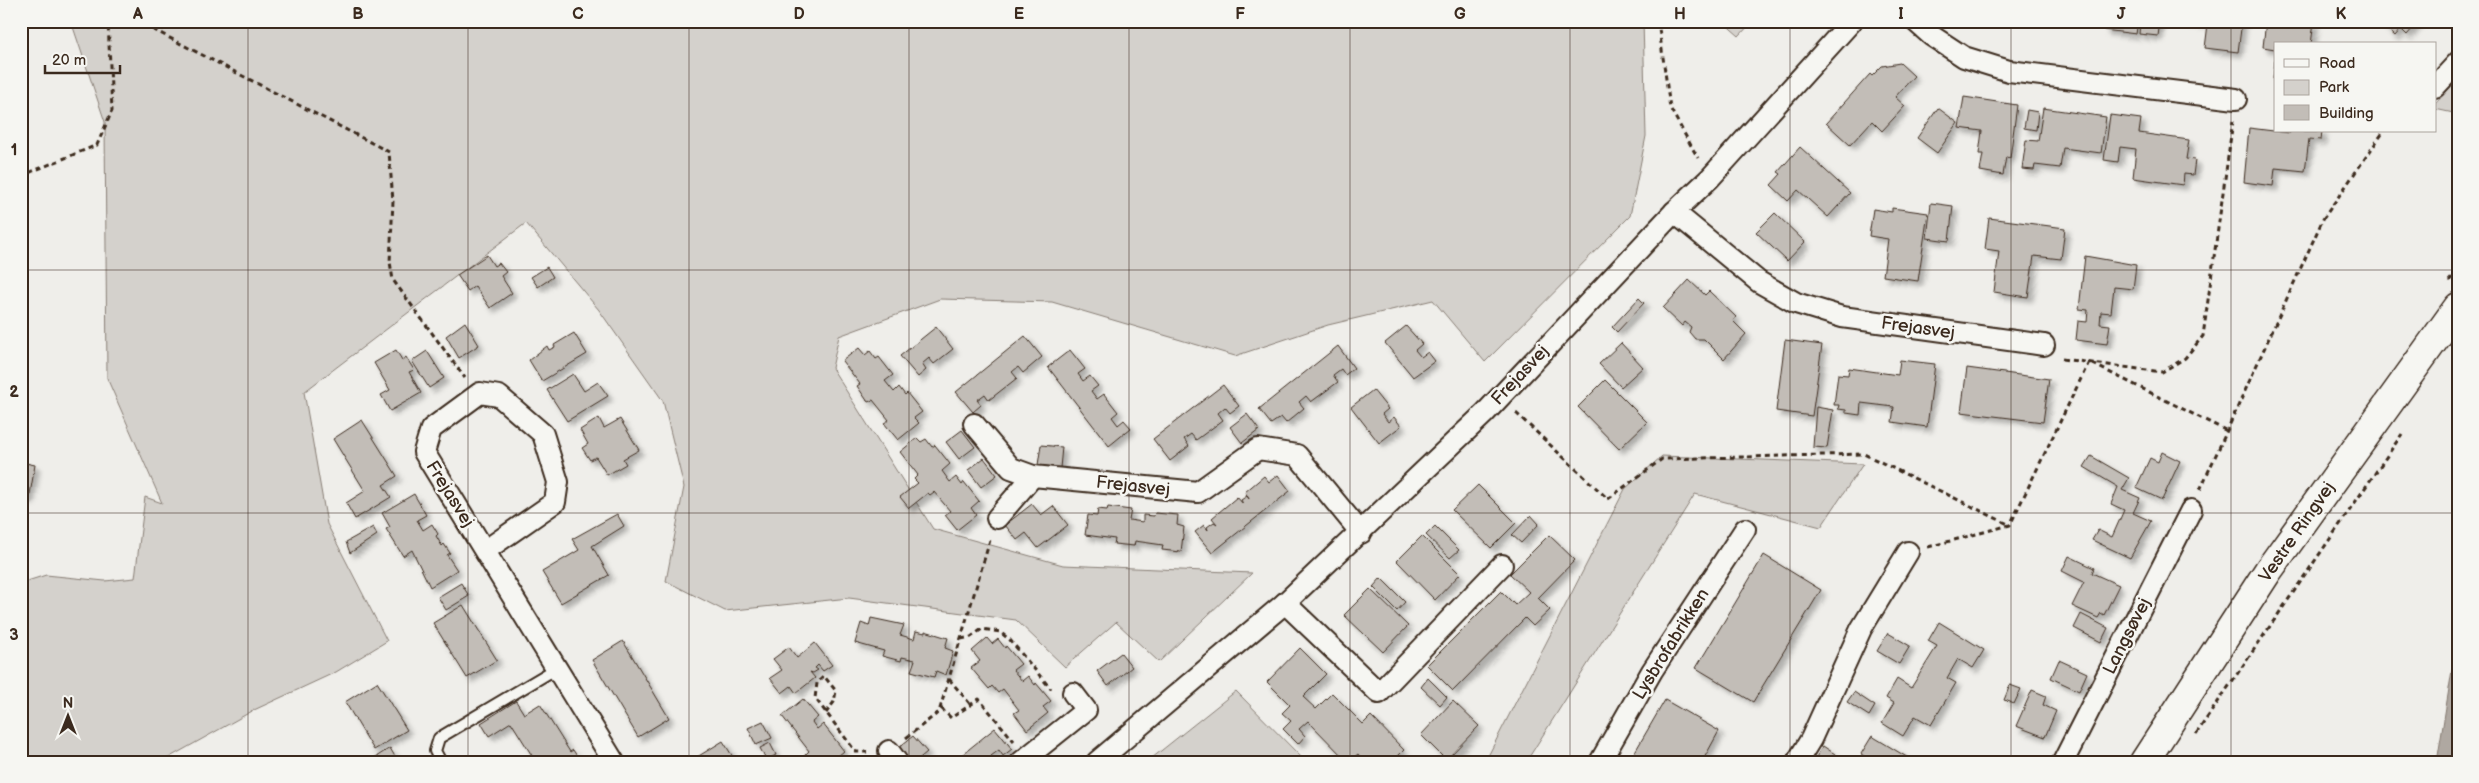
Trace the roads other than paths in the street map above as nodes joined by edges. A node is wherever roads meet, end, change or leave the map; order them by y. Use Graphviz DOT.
graph roads {
  1 [pos="1852,21"];
  2 [pos="1915,21"];
  3 [pos="2458,62"];
  4 [pos="2436,86"];
  5 [pos="2236,99"];
  6 [pos="1674,212"];
  7 [pos="2458,307"];
  8 [pos="2044,345"];
  9 [pos="974,424"];
  10 [pos="1034,476"];
  11 [pos="2190,510"];
  12 [pos="997,518"];
  13 [pos="1745,529"];
  14 [pos="1361,532"];
  15 [pos="486,550"];
  16 [pos="1908,552"];
  17 [pos="1502,566"];
  18 [pos="1285,603"];
  19 [pos="557,668"];
  20 [pos="1073,693"];
  21 [pos="1024,759"];
  22 [pos="441,762"];
  23 [pos="614,762"];
  24 [pos="1097,762"];
  25 [pos="1600,762"];
  26 [pos="1797,762"];
  27 [pos="2063,762"];
  28 [pos="2144,762"];
  1 -- 6 [label="street, Frejasvej"];
  2 -- 5 [label="street"];
  3 -- 4 [label="street"];
  6 -- 8 [label="street, Frejasvej"];
  6 -- 14 [label="street, Frejasvej"];
  7 -- 28 [label="main road, Vestre Ringvej"];
  9 -- 10 [label="street, Frejasvej"];
  10 -- 12 [label="street"];
  10 -- 14 [label="street, Frejasvej"];
  11 -- 27 [label="street, Langsøvej"];
  13 -- 25 [label="street, Lysbrofabrikken"];
  14 -- 18 [label="street, Frejasvej"];
  15 -- 15 [label="street, Frejasvej"];
  15 -- 19 [label="street, Frejasvej"];
  16 -- 26 [label="street"];
  17 -- 18 [label="street"];
  18 -- 24 [label="street, Frejasvej"];
  19 -- 22 [label="lane"];
  19 -- 23 [label="street, Frejasvej"];
  20 -- 21 [label="street"];
}
